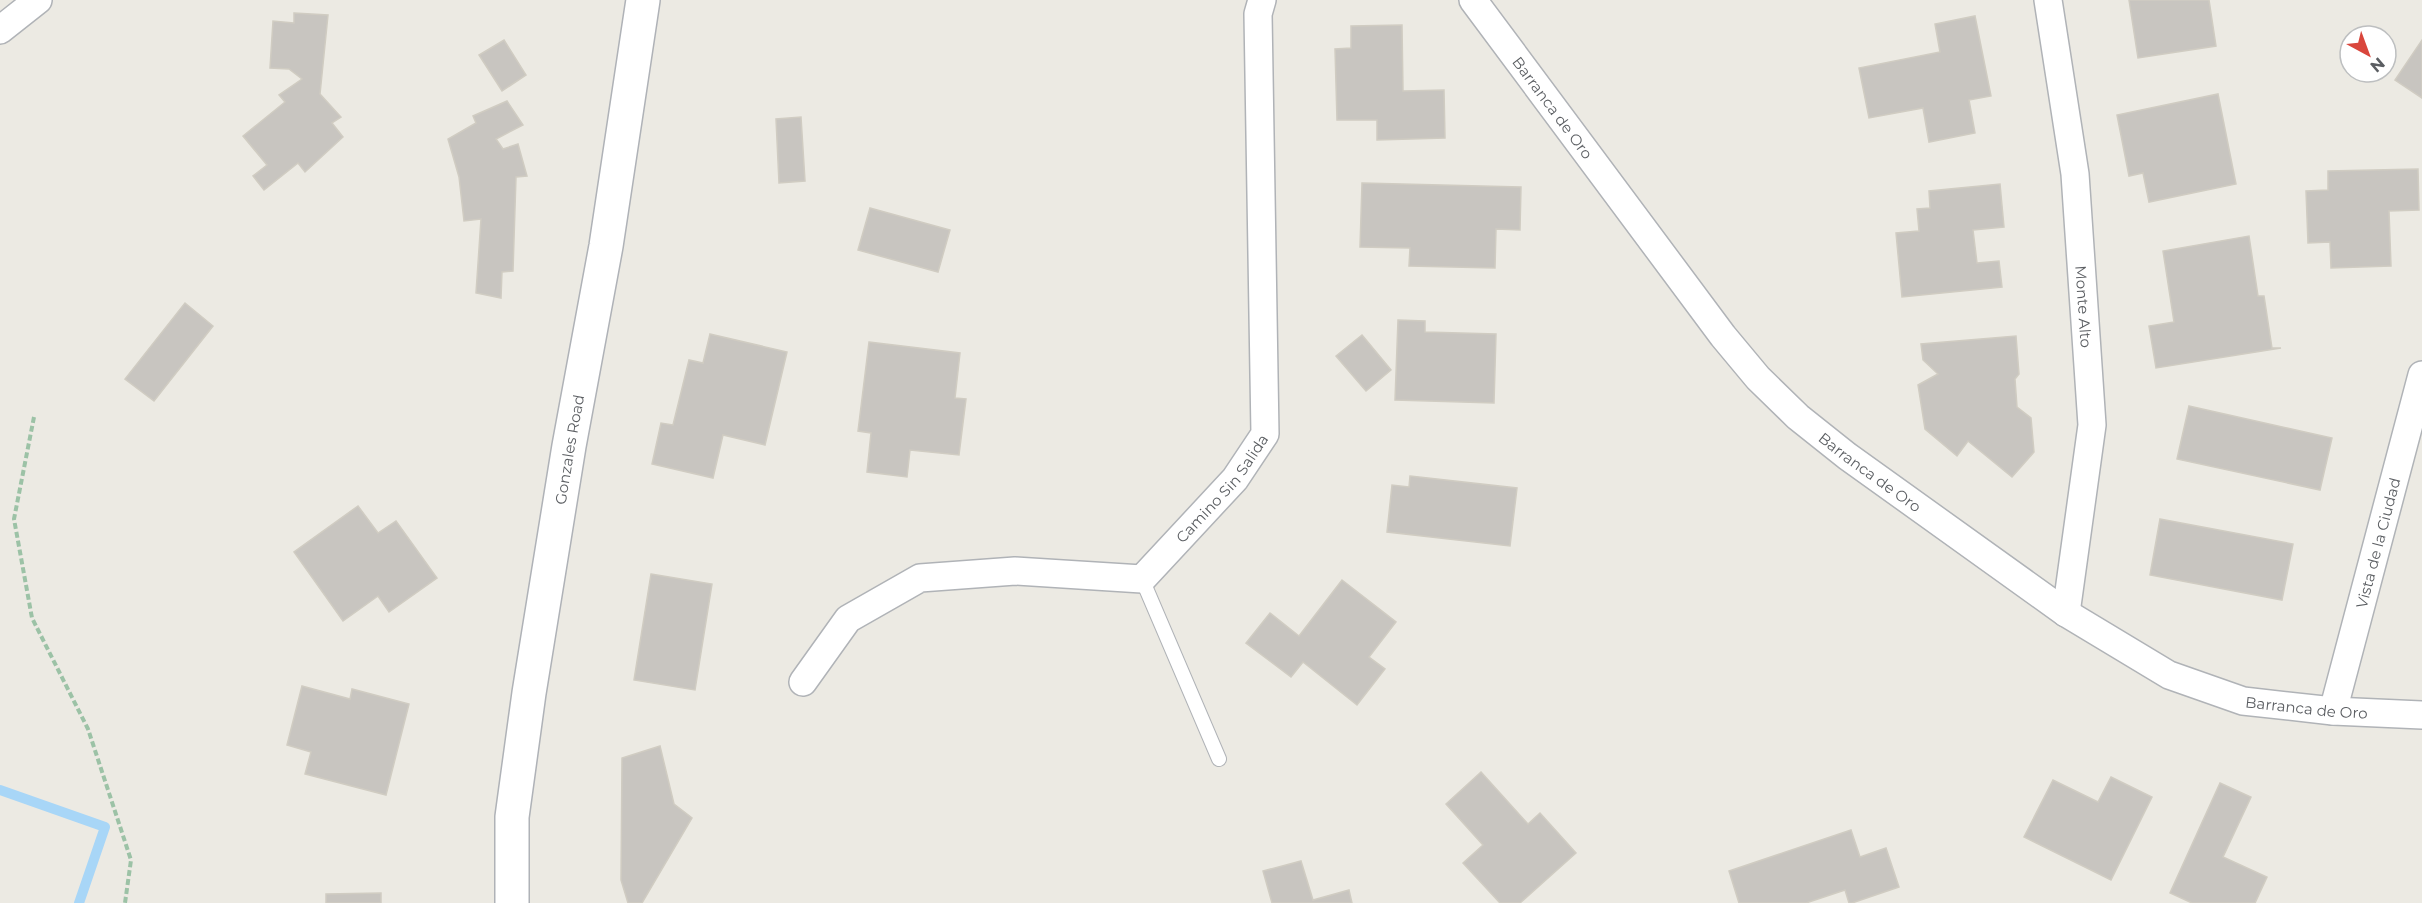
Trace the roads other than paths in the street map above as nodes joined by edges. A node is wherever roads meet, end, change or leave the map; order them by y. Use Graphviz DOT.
graph roads {
  1 [pos="38,0"];
  2 [pos="644,0"];
  3 [pos="1262,0"];
  4 [pos="1473,0"];
  5 [pos="2048,0"];
  6 [pos="0,30"];
  7 [pos="2422,375"];
  8 [pos="1142,579"];
  9 [pos="2066,613"];
  10 [pos="803,682"];
  11 [pos="2333,711"];
  12 [pos="2422,715"];
  13 [pos="1219,759"];
  14 [pos="512,903"];
  1 -- 6 [label="street"];
  2 -- 14 [label="street, Gonzales Road"];
  3 -- 8 [label="street, Camino Sin Salida"];
  4 -- 9 [label="street, Barranca de Oro"];
  5 -- 9 [label="street, Monte Alto"];
  7 -- 11 [label="street, Vista de la Ciudad"];
  8 -- 10 [label="street"];
  8 -- 13 [label="lane"];
  9 -- 11 [label="street, Barranca de Oro"];
  11 -- 12 [label="street, Barranca de Oro"];
}
